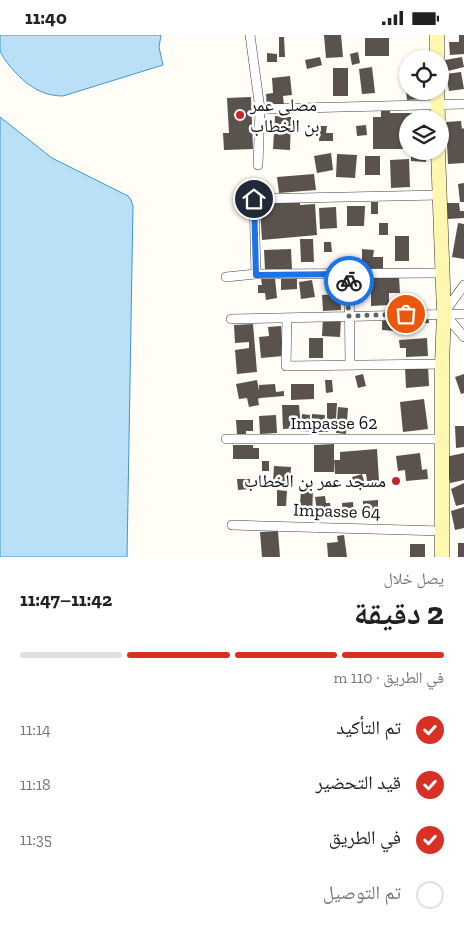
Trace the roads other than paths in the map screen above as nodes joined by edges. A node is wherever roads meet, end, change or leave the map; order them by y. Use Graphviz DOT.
graph roads {
  1 [pos="250,35"];
  2 [pos="437,35"];
  3 [pos="437,50"];
  4 [pos="464,104"];
  5 [pos="437,105"];
  6 [pos="260,109"];
  7 [pos="438,160"];
  8 [pos="258,165"];
  9 [pos="439,195"];
  10 [pos="442,273"];
  11 [pos="349,274"];
  12 [pos="256,275"];
  13 [pos="226,277"];
  14 [pos="464,285"];
  15 [pos="444,313"];
  16 [pos="464,313"];
  17 [pos="348,316"];
  18 [pos="287,318"];
  19 [pos="231,319"];
  20 [pos="464,337"];
  21 [pos="442,364"];
  22 [pos="350,365"];
  23 [pos="226,439"];
  24 [pos="442,439"];
  25 [pos="232,525"];
  26 [pos="442,531"];
  27 [pos="442,557"];
  1 -- 6 [label="street"];
  2 -- 3 [label="street"];
  4 -- 5 [label="street"];
  5 -- 6 [label="street"];
  6 -- 8 [label="street"];
  7 -- 9 [label="street"];
  9 -- 10 [label="street"];
  9 -- 12 [label="street"];
  10 -- 11 [label="street"];
  10 -- 15 [label="street"];
  11 -- 12 [label="street"];
  11 -- 17 [label="street"];
  12 -- 13 [label="street"];
  14 -- 15 [label="street"];
  15 -- 16 [label="street"];
  15 -- 17 [label="street"];
  15 -- 20 [label="street"];
  15 -- 21 [label="street"];
  17 -- 18 [label="street"];
  17 -- 22 [label="street"];
  18 -- 19 [label="street"];
  18 -- 22 [label="street"];
  21 -- 22 [label="street"];
  21 -- 24 [label="street"];
  23 -- 24 [label="street, Impasse 62"];
  24 -- 26 [label="street"];
  25 -- 26 [label="street, Impasse 64"];
  26 -- 27 [label="street"];
}
